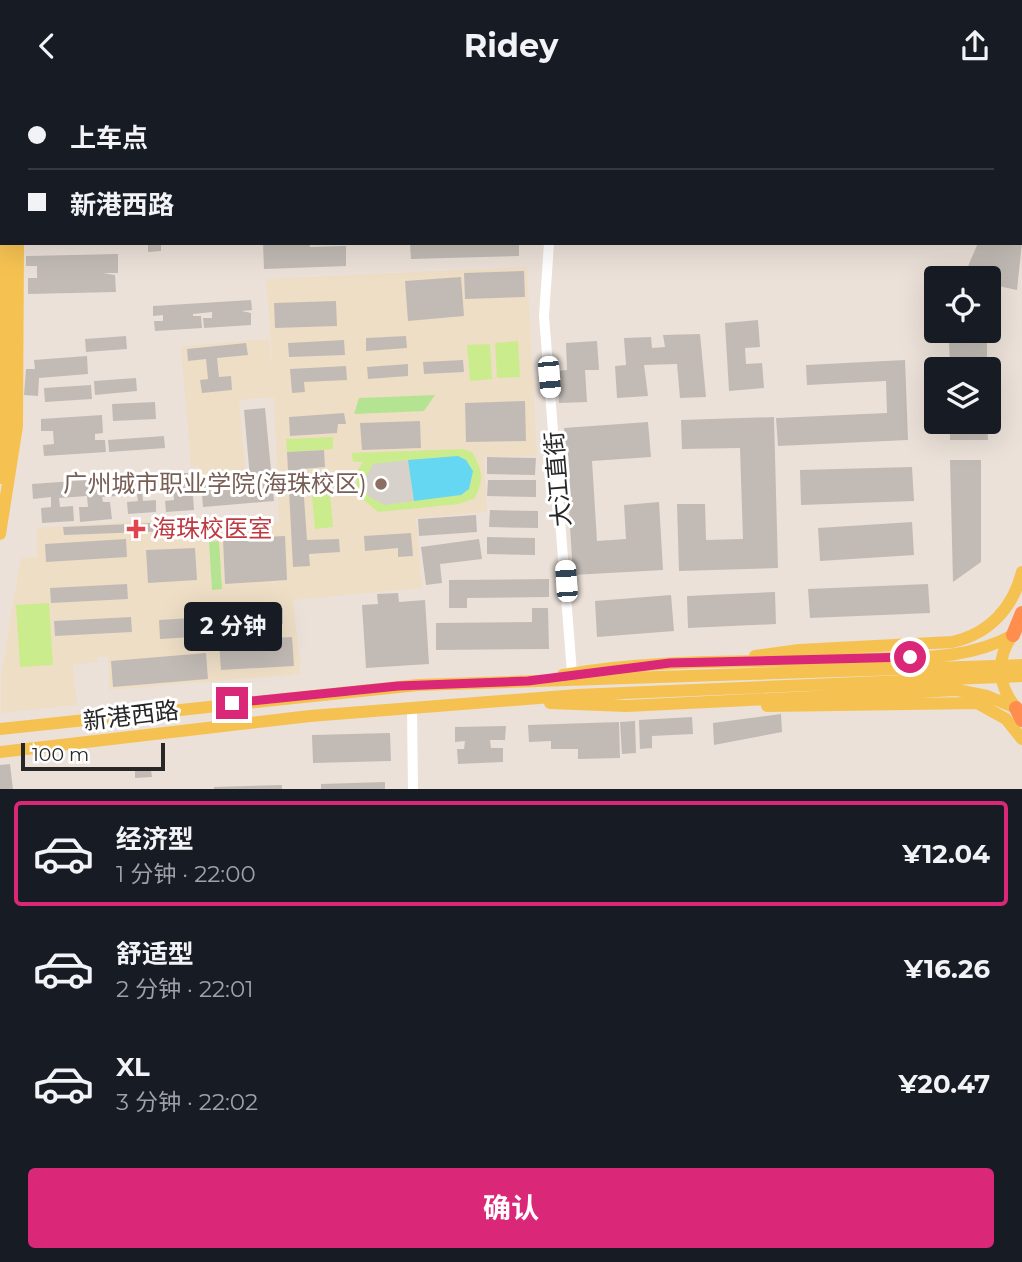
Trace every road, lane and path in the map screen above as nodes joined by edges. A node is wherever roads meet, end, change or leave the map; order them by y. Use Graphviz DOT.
graph roads {
  1 [pos="6,245"];
  2 [pos="18,245"];
  3 [pos="549,245"];
  4 [pos="12,397"];
  5 [pos="0,478"];
  6 [pos="0,534"];
  7 [pos="1022,572"];
  8 [pos="1022,613"];
  9 [pos="1017,631"];
  10 [pos="973,637"];
  11 [pos="975,652"];
  12 [pos="730,661"];
  13 [pos="1022,665"];
  14 [pos="572,673"];
  15 [pos="1022,676"];
  16 [pos="528,681"];
  17 [pos="766,681"];
  18 [pos="526,700"];
  19 [pos="982,700"];
  20 [pos="724,702"];
  21 [pos="412,707"];
  22 [pos="1020,714"];
  23 [pos="33,726"];
  24 [pos="0,729"];
  25 [pos="1022,739"];
  26 [pos="36,748"];
  27 [pos="0,752"];
  28 [pos="412,789"];
  1 -- 4 [label="main road"];
  2 -- 4 [label="main road"];
  3 -- 14 [label="street, 大江直街"];
  4 -- 5 [label="main road"];
  4 -- 6 [label="main road"];
  7 -- 10 [label="main road"];
  8 -- 9 [label="highway"];
  9 -- 11 [label="main road"];
  9 -- 22 [label="main road"];
  10 -- 12 [label="main road"];
  10 -- 19 [label="main road"];
  11 -- 12 [label="main road"];
  11 -- 19 [label="main road"];
  12 -- 14 [label="main road"];
  13 -- 17 [label="main road, 新港西路"];
  14 -- 16 [label="main road"];
  15 -- 17 [label="main road, 新港西路"];
  16 -- 17 [label="main road, 新港西路"];
  16 -- 23 [label="main road, 新港西路"];
  17 -- 18 [label="main road, 新港西路"];
  18 -- 20 [label="main road"];
  18 -- 21 [label="main road, 新港西路"];
  19 -- 20 [label="main road"];
  19 -- 20 [label="main road"];
  19 -- 22 [label="main road"];
  19 -- 25 [label="main road"];
  21 -- 26 [label="main road, 新港西路"];
  21 -- 28 [label="street"];
  23 -- 24 [label="main road, 新港西路"];
  23 -- 26 [label="main road"];
  26 -- 27 [label="main road, 新港西路"];
}
